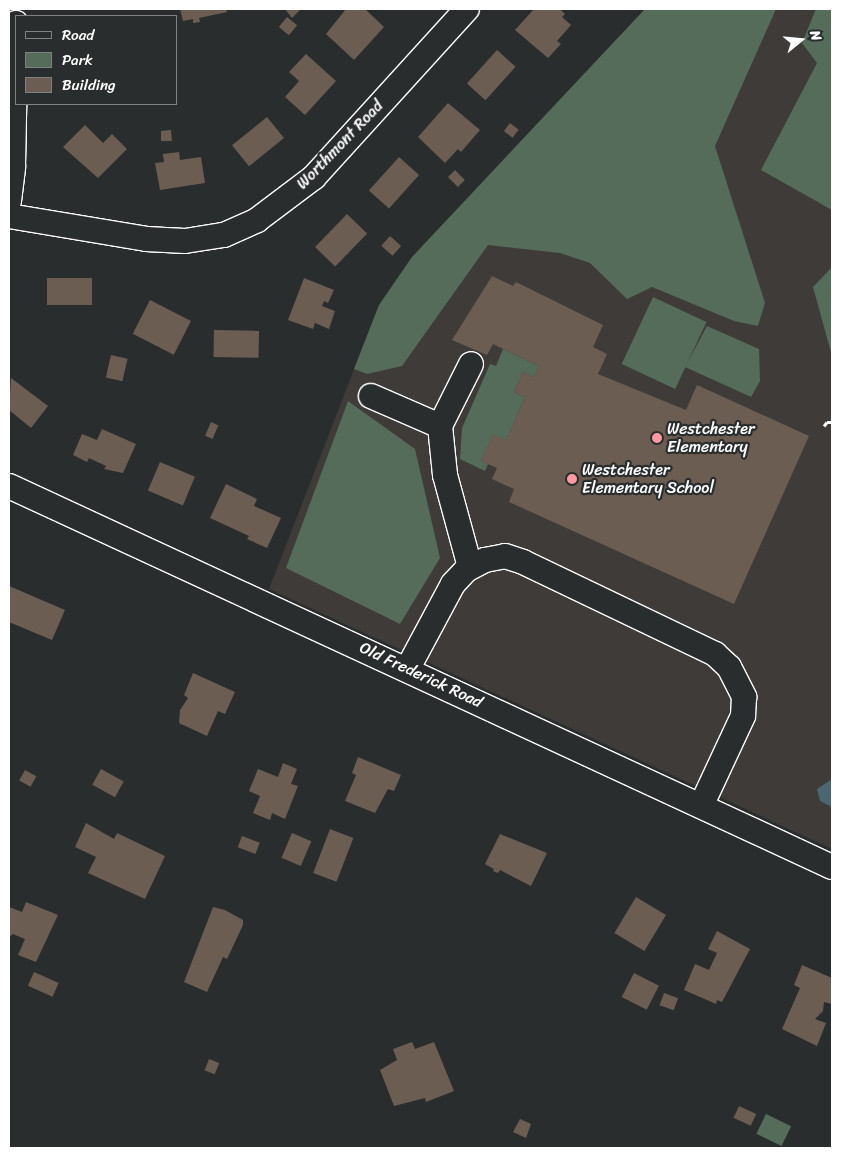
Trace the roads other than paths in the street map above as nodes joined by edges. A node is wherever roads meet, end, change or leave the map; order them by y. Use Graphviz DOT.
graph roads {
  1 [pos="467,9"];
  2 [pos="14,29"];
  3 [pos="9,201"];
  4 [pos="9,216"];
  5 [pos="471,364"];
  6 [pos="371,396"];
  7 [pos="440,426"];
  8 [pos="9,486"];
  9 [pos="470,568"];
  10 [pos="408,668"];
  11 [pos="701,806"];
  12 [pos="832,867"];
  1 -- 4 [label="street, Worthmont Road"];
  2 -- 3 [label="street"];
  5 -- 7 [label="street"];
  6 -- 7 [label="street"];
  7 -- 9 [label="street"];
  8 -- 10 [label="street, Old Frederick Road"];
  9 -- 10 [label="street"];
  9 -- 11 [label="street"];
  10 -- 11 [label="street, Old Frederick Road"];
  11 -- 12 [label="street, Old Frederick Road"];
}
